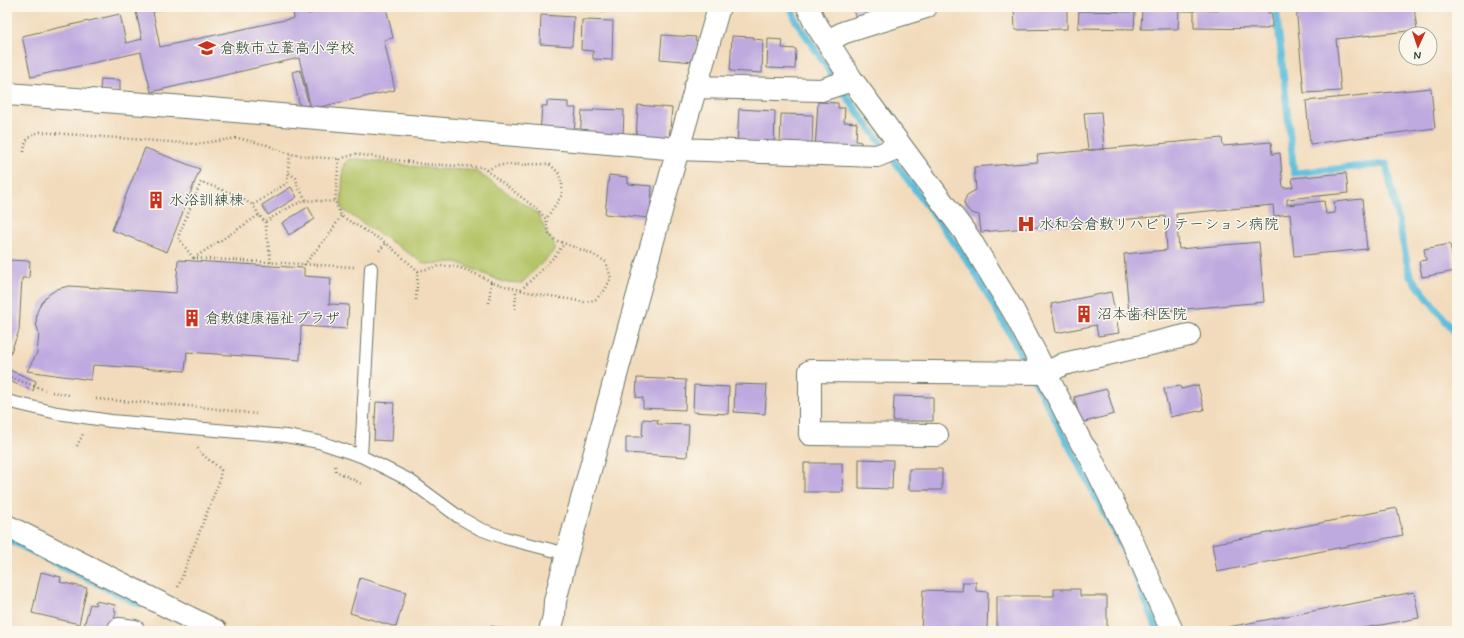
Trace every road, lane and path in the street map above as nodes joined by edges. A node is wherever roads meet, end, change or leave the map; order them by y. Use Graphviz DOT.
graph roads {
  1 [pos="719,7"];
  2 [pos="808,7"];
  3 [pos="926,7"];
  4 [pos="827,41"];
  5 [pos="843,83"];
  6 [pos="696,87"];
  7 [pos="7,94"];
  8 [pos="678,149"];
  9 [pos="891,150"];
  10 [pos="24,152"];
  11 [pos="290,154"];
  12 [pos="339,159"];
  13 [pos="487,170"];
  14 [pos="289,173"];
  15 [pos="307,201"];
  16 [pos="336,201"];
  17 [pos="253,205"];
  18 [pos="259,215"];
  19 [pos="341,216"];
  20 [pos="546,219"];
  21 [pos="264,222"];
  22 [pos="386,243"];
  23 [pos="564,244"];
  24 [pos="193,258"];
  25 [pos="272,263"];
  26 [pos="304,265"];
  27 [pos="371,268"];
  28 [pos="418,271"];
  29 [pos="491,281"];
  30 [pos="516,289"];
  31 [pos="520,291"];
  32 [pos="416,300"];
  33 [pos="489,303"];
  34 [pos="515,309"];
  35 [pos="1189,335"];
  36 [pos="1038,373"];
  37 [pos="7,376"];
  38 [pos="73,396"];
  39 [pos="94,399"];
  40 [pos="7,401"];
  41 [pos="260,414"];
  42 [pos="85,430"];
  43 [pos="937,435"];
  44 [pos="199,441"];
  45 [pos="77,446"];
  46 [pos="361,456"];
  47 [pos="334,461"];
  48 [pos="362,484"];
  49 [pos="7,526"];
  50 [pos="567,554"];
  51 [pos="170,608"];
  52 [pos="118,631"];
  53 [pos="134,631"];
  54 [pos="216,631"];
  55 [pos="550,631"];
  56 [pos="1172,631"];
  1 -- 6 [label="street"];
  2 -- 4 [label="street"];
  3 -- 4 [label="street"];
  4 -- 5 [label="street"];
  5 -- 6 [label="street"];
  5 -- 9 [label="street"];
  6 -- 8 [label="street"];
  7 -- 8 [label="street"];
  8 -- 9 [label="street"];
  8 -- 50 [label="street"];
  9 -- 36 [label="street"];
  10 -- 11 [label="path"];
  11 -- 12 [label="path"];
  11 -- 14 [label="path"];
  12 -- 13 [label="path"];
  12 -- 16 [label="path"];
  13 -- 20 [label="path"];
  13 -- 20 [label="path"];
  14 -- 15 [label="path"];
  14 -- 17 [label="path"];
  15 -- 16 [label="path"];
  15 -- 21 [label="path"];
  16 -- 19 [label="path"];
  17 -- 18 [label="path"];
  17 -- 24 [label="path"];
  18 -- 21 [label="path"];
  18 -- 24 [label="path"];
  19 -- 22 [label="path"];
  19 -- 26 [label="path"];
  20 -- 23 [label="path"];
  21 -- 25 [label="path"];
  22 -- 27 [label="path"];
  22 -- 28 [label="path"];
  23 -- 31 [label="path"];
  23 -- 31 [label="path"];
  24 -- 25 [label="path"];
  25 -- 26 [label="path"];
  26 -- 27 [label="path"];
  27 -- 46 [label="lane"];
  28 -- 29 [label="path"];
  28 -- 32 [label="path"];
  29 -- 30 [label="path"];
  29 -- 33 [label="path"];
  30 -- 31 [label="path"];
  30 -- 34 [label="path"];
  35 -- 36 [label="street"];
  36 -- 43 [label="street"];
  36 -- 56 [label="street"];
  37 -- 38 [label="path"];
  39 -- 41 [label="path"];
  40 -- 46 [label="lane"];
  42 -- 45 [label="path"];
  44 -- 51 [label="path"];
  46 -- 50 [label="lane"];
  47 -- 48 [label="path"];
  49 -- 51 [label="street"];
  50 -- 55 [label="street"];
  51 -- 54 [label="street"];
  52 -- 53 [label="street"];
}
